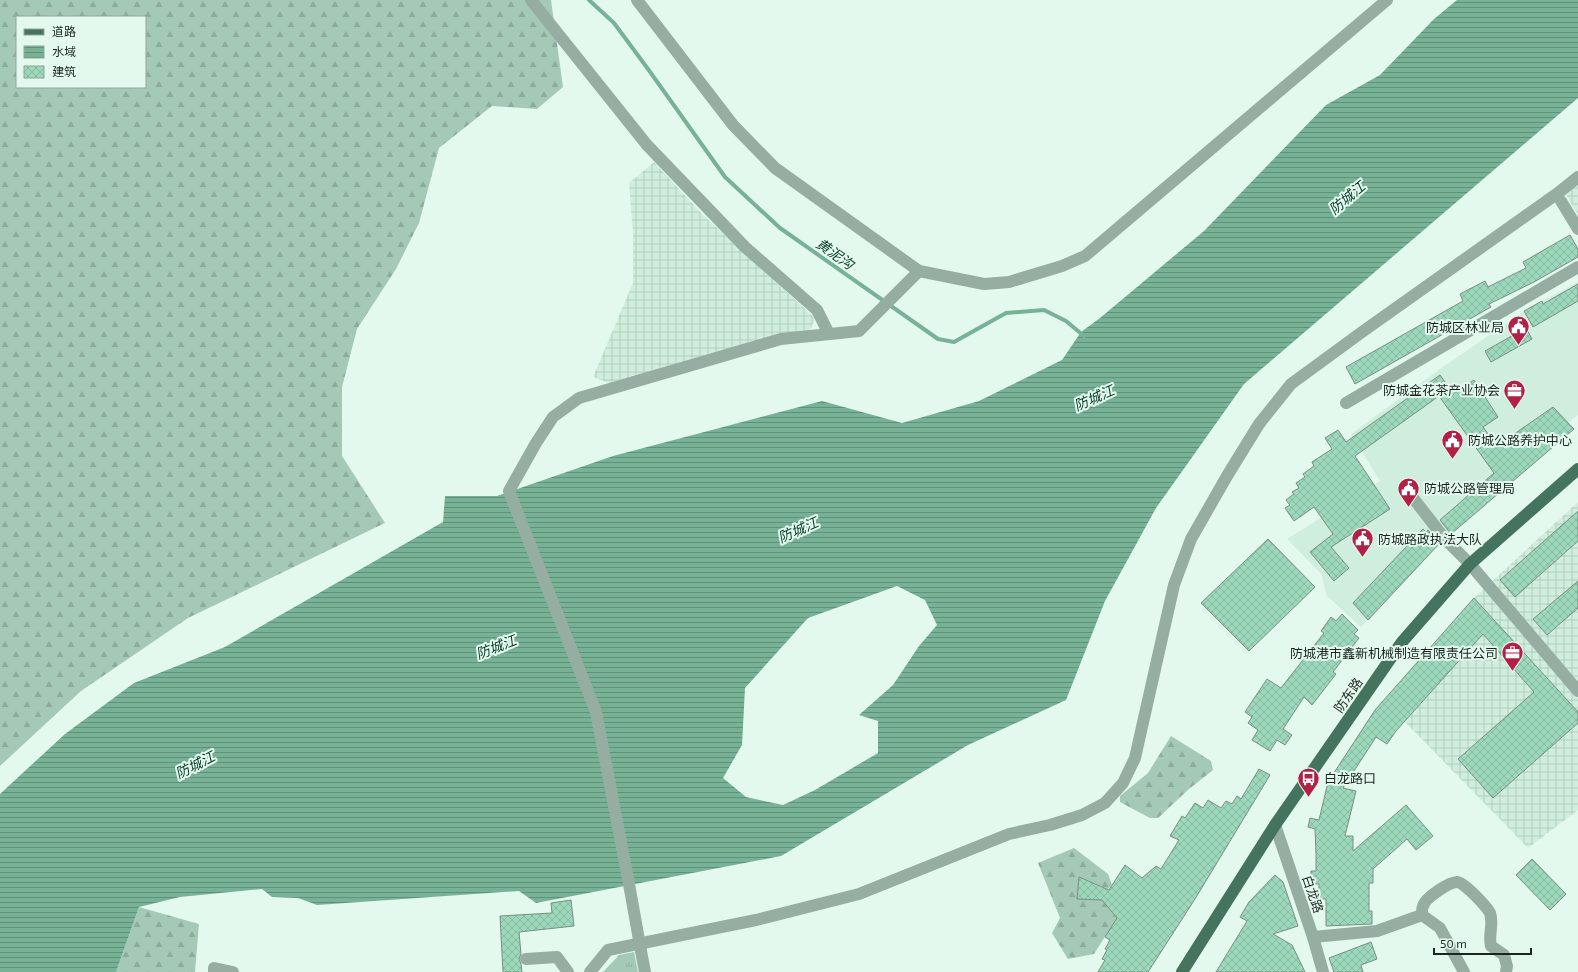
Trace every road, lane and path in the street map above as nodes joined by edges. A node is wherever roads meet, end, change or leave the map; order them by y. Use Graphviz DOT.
graph roads {
  1 [pos="531,0"];
  2 [pos="637,0"];
  3 [pos="1387,0"];
  4 [pos="1578,177"];
  5 [pos="1561,201"];
  6 [pos="1578,228"];
  7 [pos="1578,267"];
  8 [pos="919,271"];
  9 [pos="829,334"];
  10 [pos="1346,403"];
  11 [pos="1578,469"];
  12 [pos="1412,498"];
  13 [pos="1470,564"];
  14 [pos="1578,691"];
  15 [pos="1275,825"];
  16 [pos="1422,915"];
  17 [pos="1313,937"];
  18 [pos="526,959"];
  19 [pos="214,972"];
  20 [pos="234,972"];
  21 [pos="568,972"];
  22 [pos="590,972"];
  23 [pos="645,972"];
  24 [pos="1182,972"];
  25 [pos="1323,972"];
  26 [pos="1464,972"];
  27 [pos="1506,972"];
  1 -- 9 [label="street"];
  2 -- 8 [label="street"];
  3 -- 8 [label="street"];
  4 -- 22 [label="street"];
  5 -- 6 [label="street"];
  7 -- 10 [label="street"];
  8 -- 9 [label="street"];
  9 -- 23 [label="street, bridge"];
  11 -- 13 [label="main road, 防东路"];
  12 -- 13 [label="street"];
  13 -- 14 [label="street"];
  13 -- 15 [label="main road, 防东路"];
  15 -- 17 [label="street, 白龙路"];
  15 -- 24 [label="main road, 防东路"];
  16 -- 17 [label="street"];
  16 -- 26 [label="street"];
  16 -- 27 [label="street"];
  17 -- 25 [label="street, 白龙路"];
  18 -- 21 [label="street"];
  19 -- 20 [label="street"];
}
